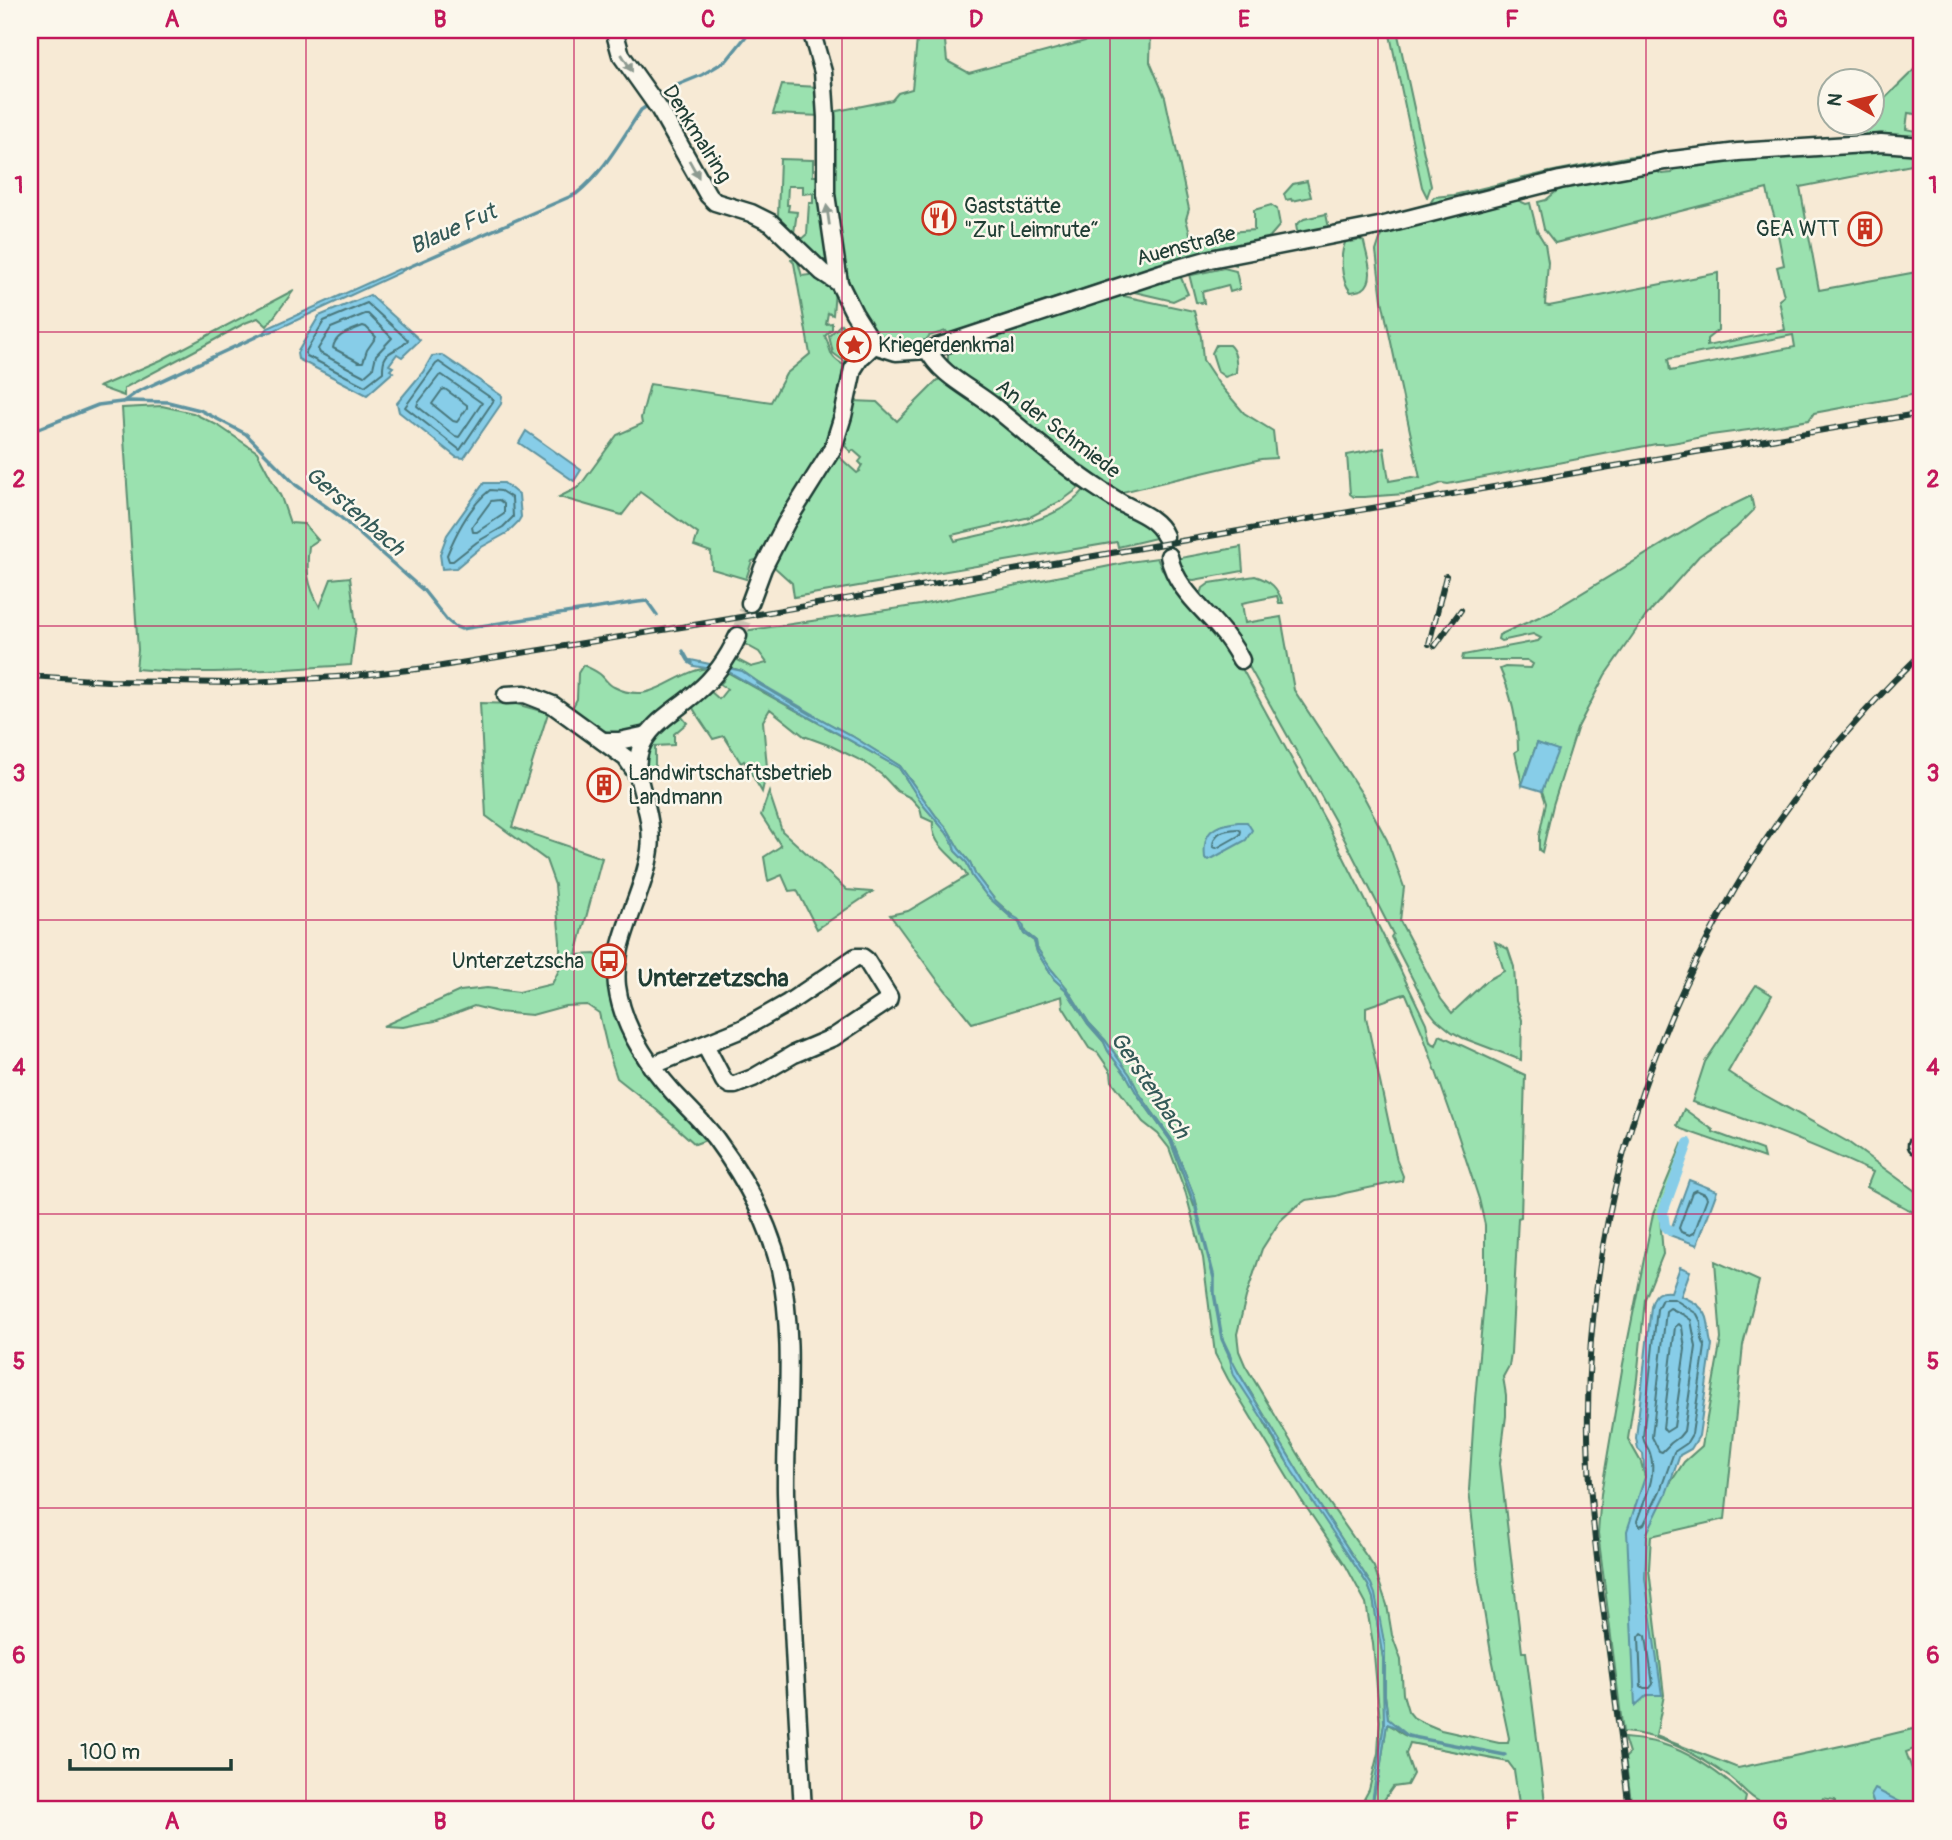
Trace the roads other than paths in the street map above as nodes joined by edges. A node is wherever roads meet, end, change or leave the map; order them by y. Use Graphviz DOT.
graph roads {
  1 [pos="614,30"];
  2 [pos="811,30"];
  3 [pos="1922,146"];
  4 [pos="839,283"];
  5 [pos="874,345"];
  6 [pos="928,350"];
  7 [pos="1165,536"];
  8 [pos="1169,556"];
  9 [pos="750,603"];
  10 [pos="738,636"];
  11 [pos="1241,660"];
  12 [pos="506,695"];
  13 [pos="647,735"];
  14 [pos="603,741"];
  15 [pos="637,774"];
  16 [pos="705,1045"];
  17 [pos="651,1066"];
  18 [pos="803,1810"];
  1 -- 4 [label="street, Denkmalring, one-way"];
  4 -- 2 [label="street, Denkmalring, one-way"];
  3 -- 6 [label="street, Auenstraße"];
  4 -- 5 [label="street, Denkmalring"];
  5 -- 6 [label="street, Auenstraße"];
  5 -- 9 [label="street"];
  6 -- 7 [label="street, An der Schmiede"];
  8 -- 11 [label="street"];
  10 -- 13 [label="street"];
  12 -- 14 [label="street"];
  13 -- 14 [label="street"];
  13 -- 15 [label="street"];
  14 -- 15 [label="street"];
  15 -- 17 [label="street"];
  16 -- 16 [label="street"];
  16 -- 17 [label="street"];
  17 -- 18 [label="street"];
}
